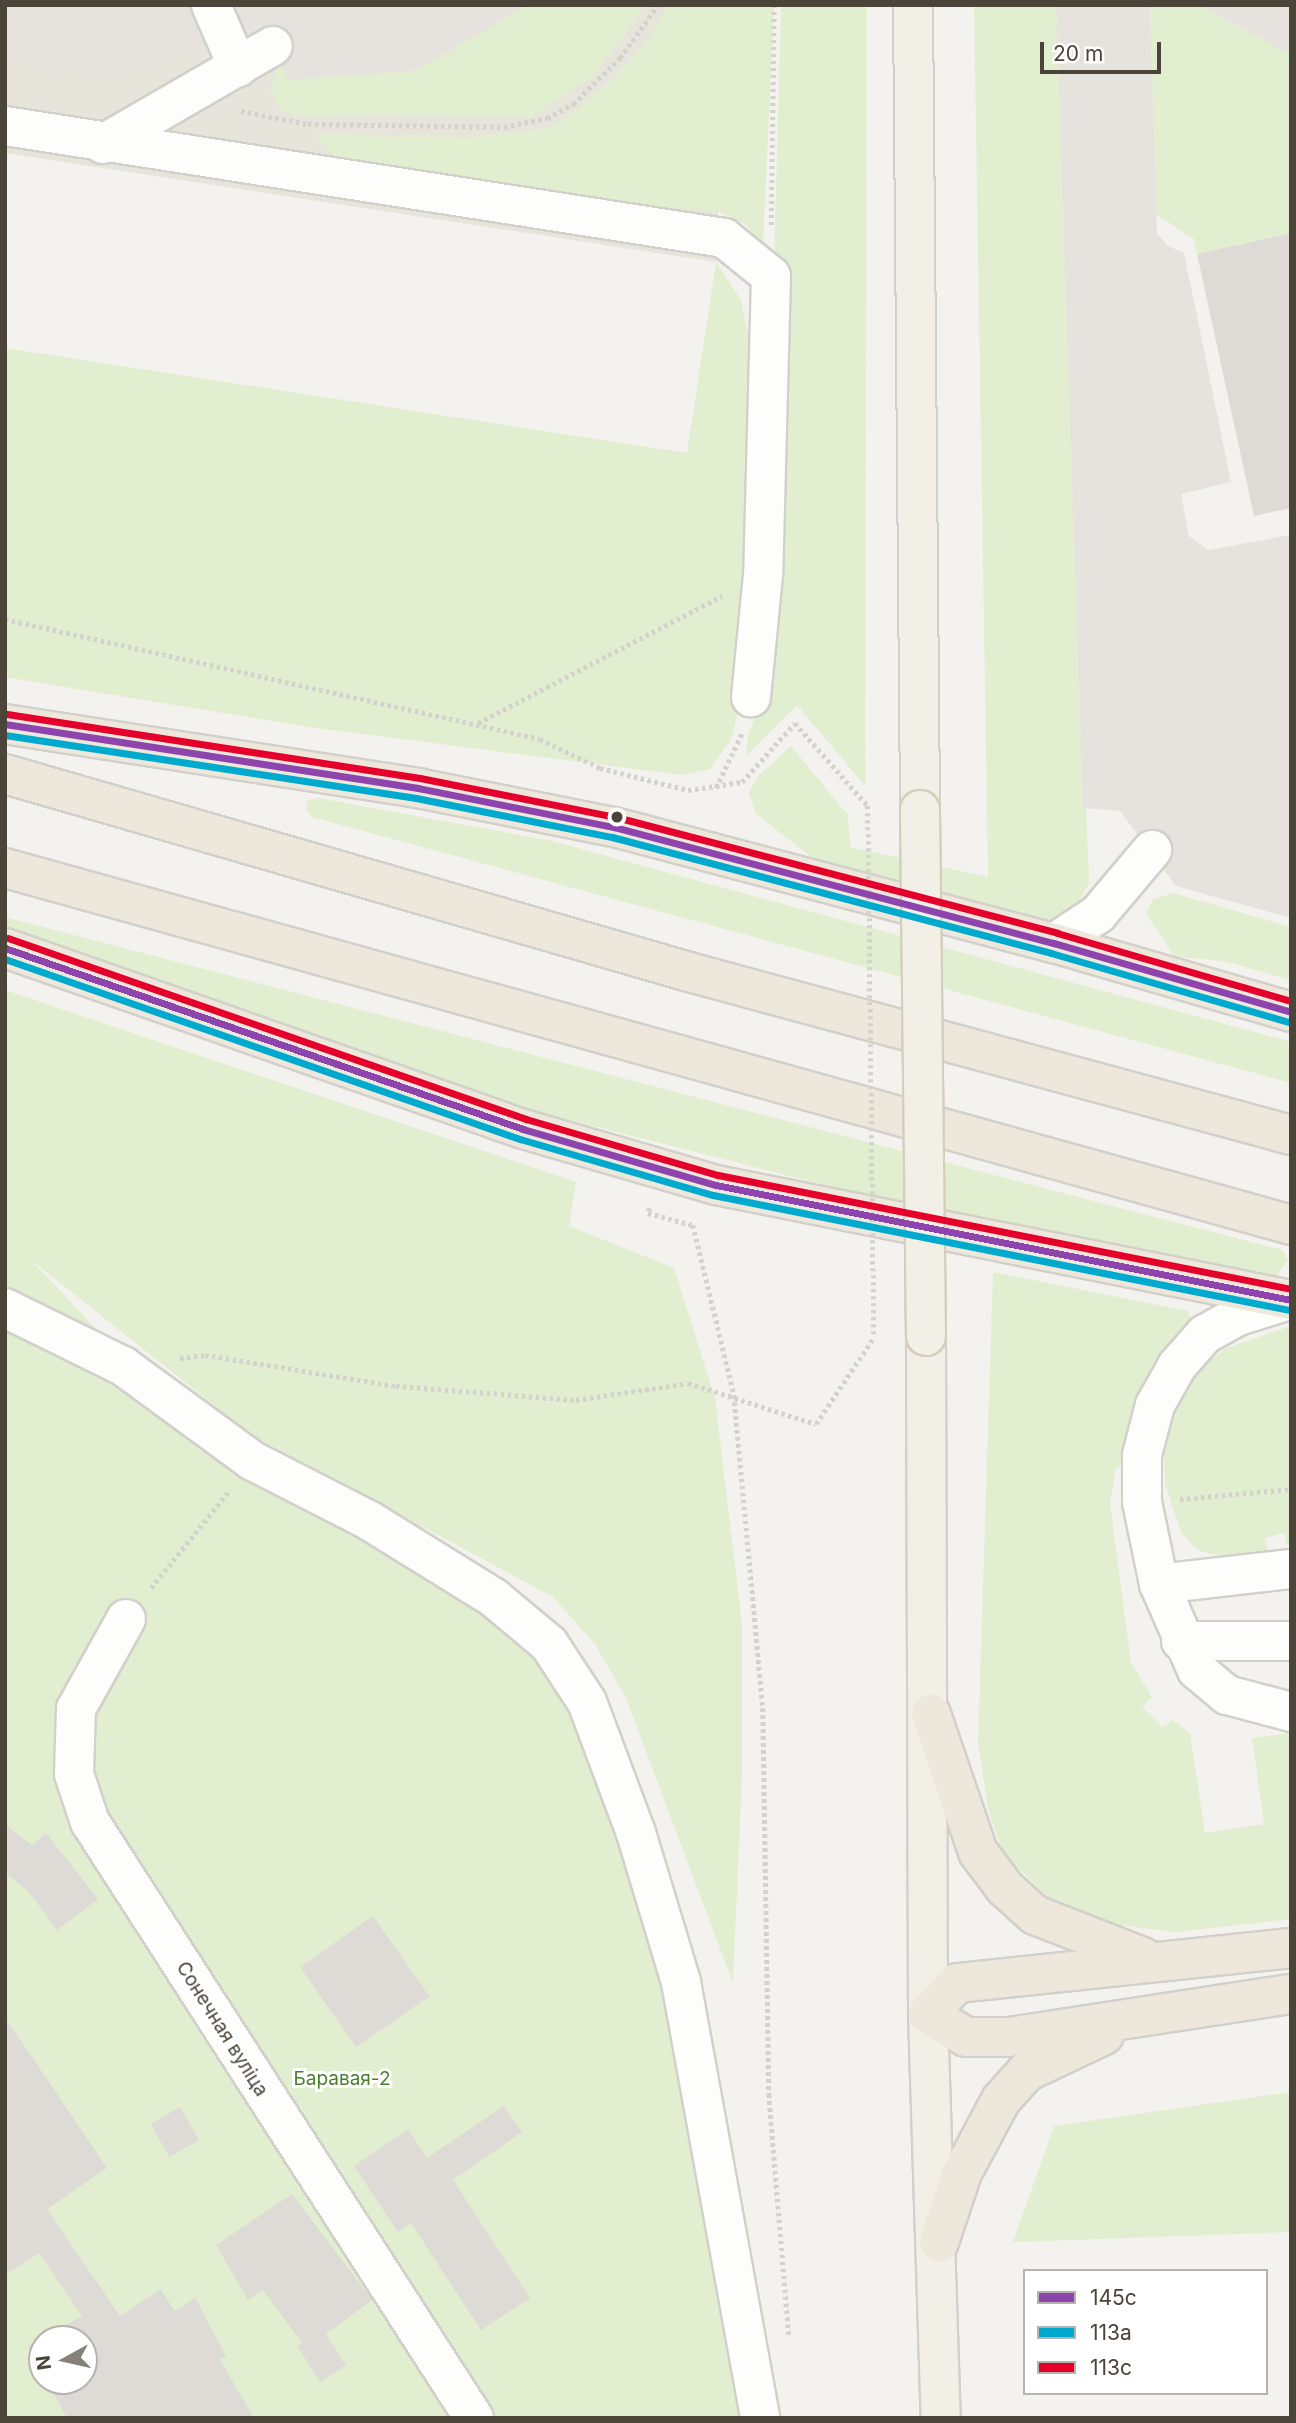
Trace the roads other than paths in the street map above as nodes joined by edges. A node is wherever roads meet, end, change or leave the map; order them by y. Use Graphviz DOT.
graph roads {
  1 [pos="211,5"];
  2 [pos="915,10"];
  3 [pos="273,46"];
  4 [pos="238,67"];
  5 [pos="5,126"];
  6 [pos="103,144"];
  7 [pos="751,697"];
  8 [pos="5,724"];
  9 [pos="5,774"];
  10 [pos="1152,850"];
  11 [pos="5,868"];
  12 [pos="1054,943"];
  13 [pos="5,948"];
  14 [pos="1291,1012"];
  15 [pos="1291,1135"];
  16 [pos="1291,1225"];
  17 [pos="1290,1300"];
  18 [pos="5,1308"];
  19 [pos="1291,1569"];
  20 [pos="1159,1584"];
  21 [pos="125,1619"];
  22 [pos="1181,1641"];
  23 [pos="1291,1641"];
  24 [pos="1291,1712"];
  25 [pos="930,1714"];
  26 [pos="1291,1948"];
  27 [pos="1155,1961"];
  28 [pos="1291,1994"];
  29 [pos="1165,2011"];
  30 [pos="928,2014"];
  31 [pos="939,2242"];
  32 [pos="474,2418"];
  33 [pos="760,2418"];
  34 [pos="941,2418"];
  1 -- 4 [label="street"];
  2 -- 25 [label="main road, bridge"];
  3 -- 4 [label="street"];
  4 -- 6 [label="street"];
  5 -- 6 [label="street"];
  6 -- 7 [label="street"];
  8 -- 12 [label="highway"];
  9 -- 15 [label="highway"];
  10 -- 12 [label="street"];
  11 -- 16 [label="highway"];
  12 -- 14 [label="highway"];
  13 -- 17 [label="highway"];
  17 -- 20 [label="street"];
  18 -- 33 [label="street"];
  19 -- 20 [label="street"];
  20 -- 22 [label="street"];
  21 -- 32 [label="street, Сонечная вуліца"];
  22 -- 23 [label="street"];
  22 -- 24 [label="street"];
  25 -- 27 [label="highway"];
  25 -- 30 [label="main road"];
  26 -- 27 [label="highway"];
  27 -- 30 [label="highway"];
  28 -- 29 [label="highway"];
  29 -- 30 [label="highway"];
  29 -- 31 [label="highway"];
  30 -- 31 [label="main road"];
  31 -- 34 [label="main road"];
}
